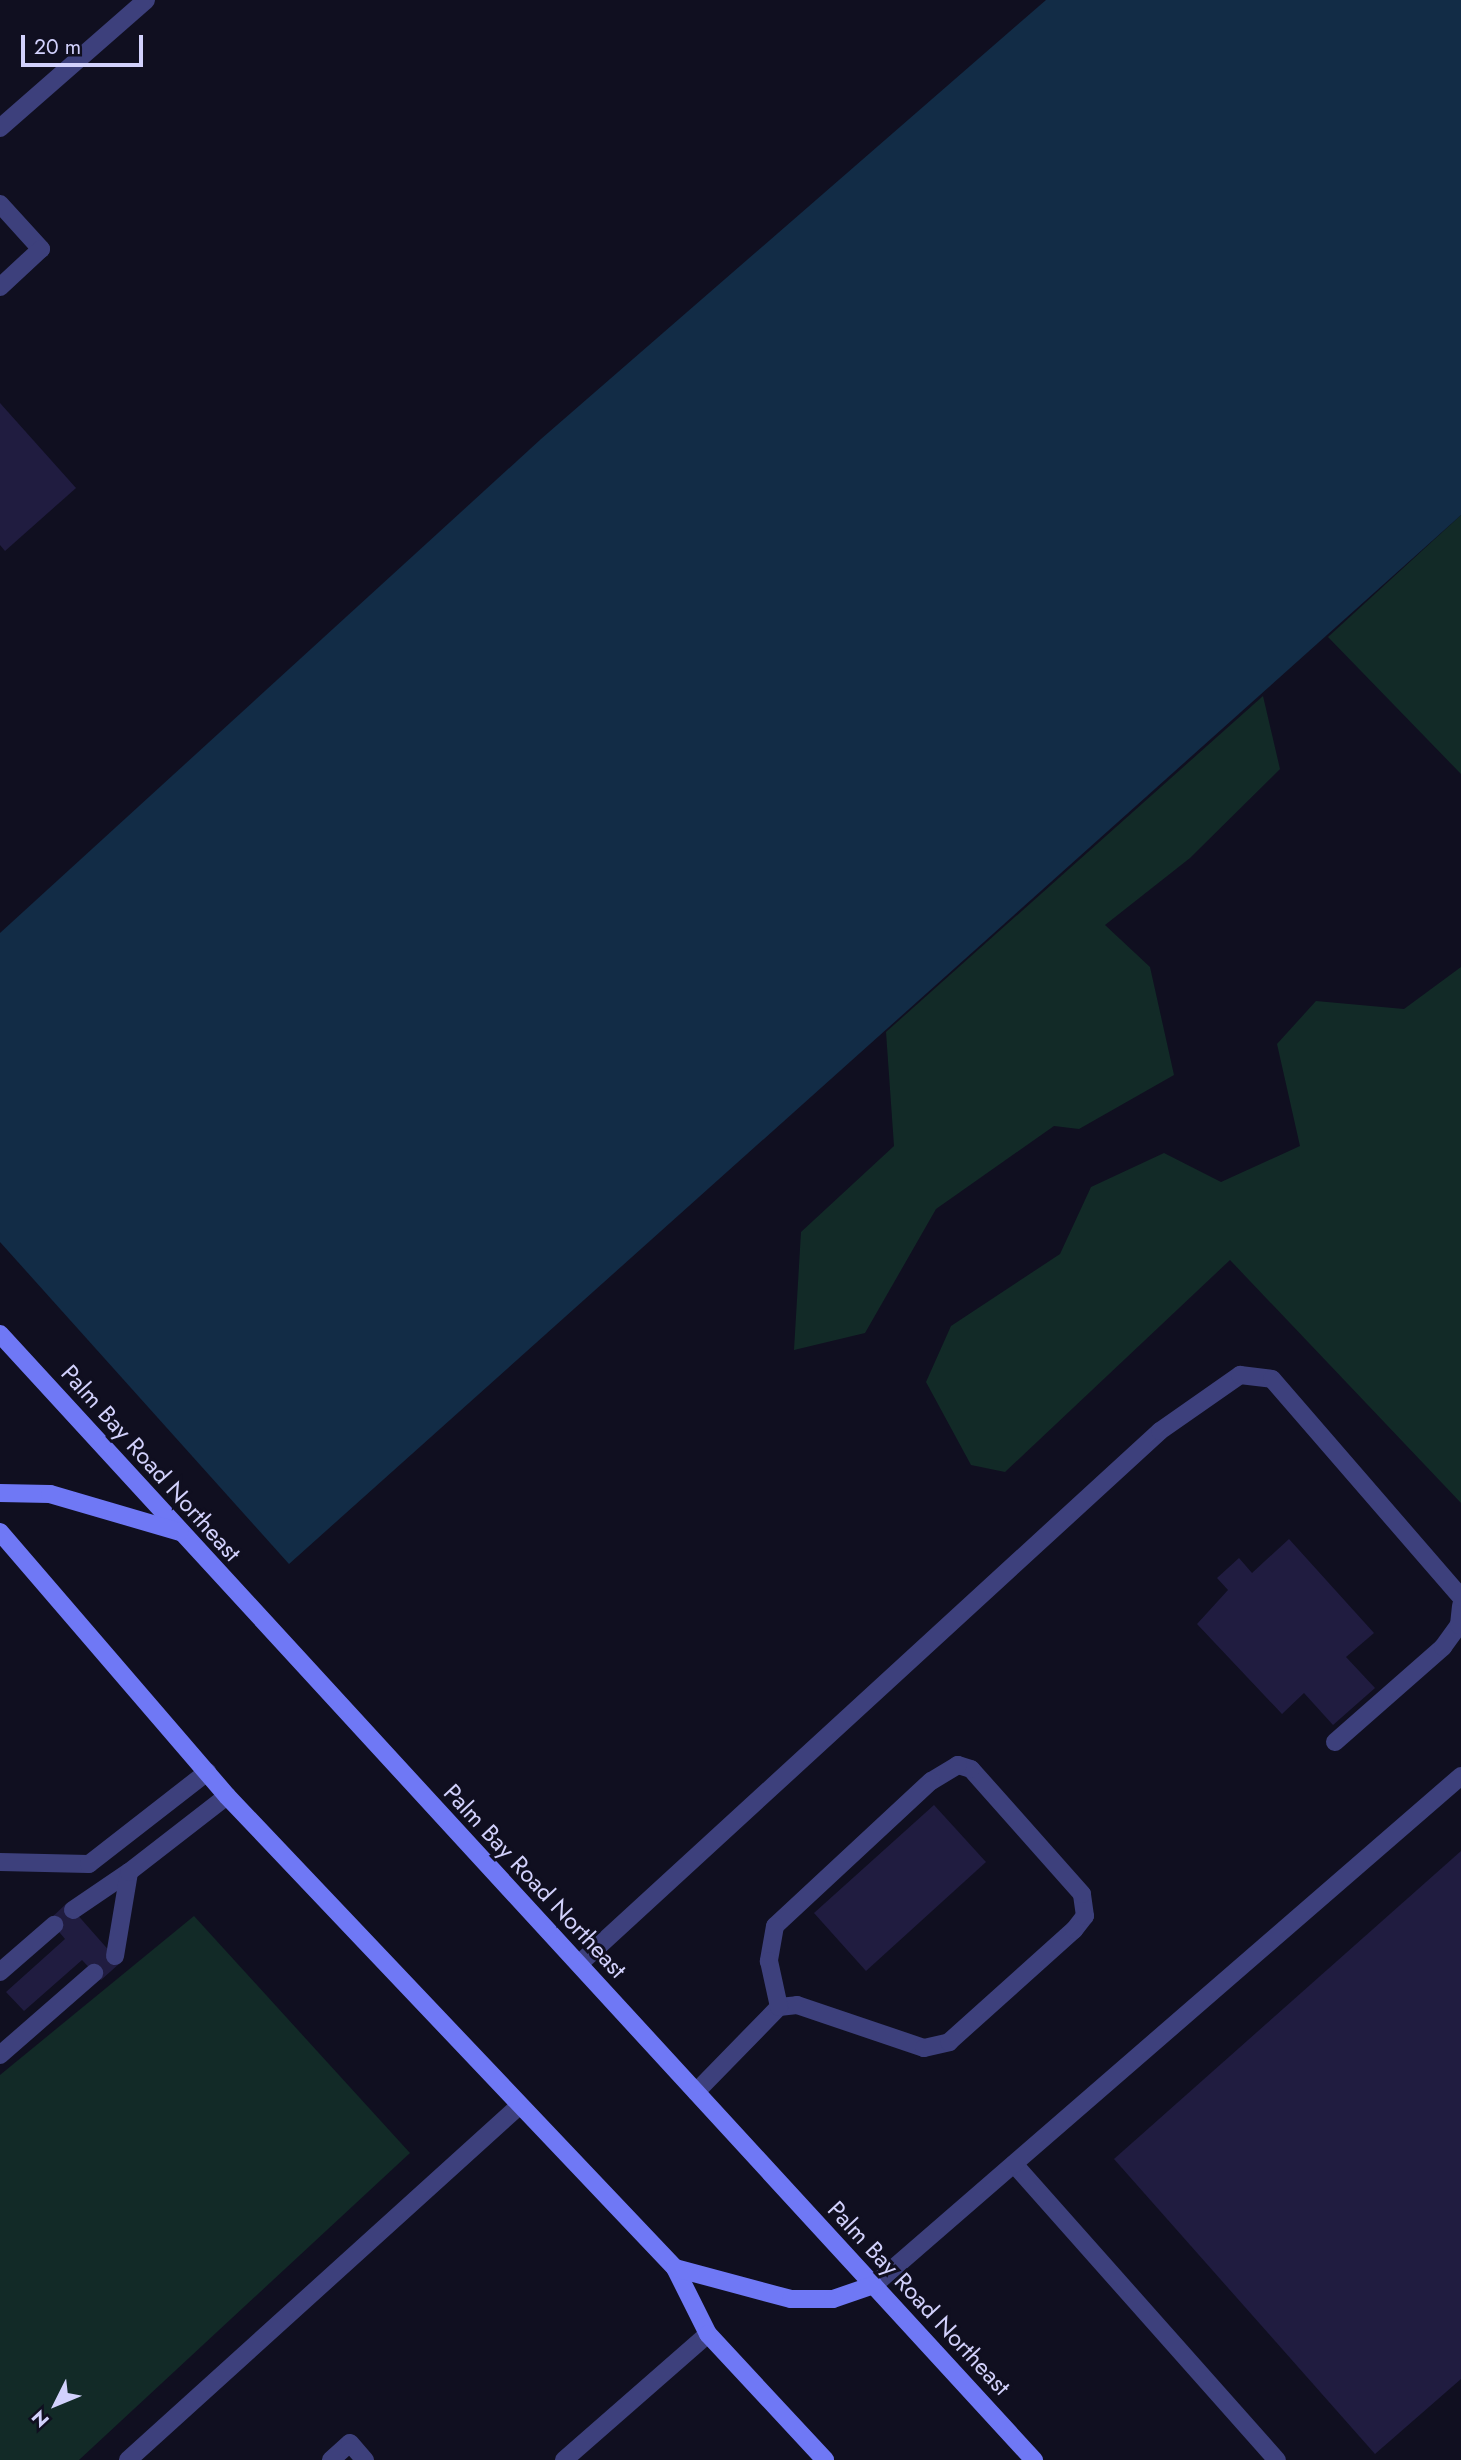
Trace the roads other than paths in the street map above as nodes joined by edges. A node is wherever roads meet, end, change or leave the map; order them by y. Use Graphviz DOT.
graph roads {
  1 [pos="146,0"];
  2 [pos="0,128"];
  3 [pos="0,204"];
  4 [pos="0,287"];
  5 [pos="0,1334"];
  6 [pos="0,1493"];
  7 [pos="0,1532"];
  8 [pos="180,1532"];
  9 [pos="1461,1597"];
  10 [pos="1461,1606"];
  11 [pos="1335,1742"];
  12 [pos="207,1772"];
  13 [pos="1461,1776"];
  14 [pos="227,1796"];
  15 [pos="0,1862"];
  16 [pos="129,1872"];
  17 [pos="74,1910"];
  18 [pos="54,1925"];
  19 [pos="115,1956"];
  20 [pos="579,1964"];
  21 [pos="0,1972"];
  22 [pos="94,1973"];
  23 [pos="779,2007"];
  24 [pos="0,2055"];
  25 [pos="696,2092"];
  26 [pos="519,2106"];
  27 [pos="1014,2164"];
  28 [pos="675,2268"];
  29 [pos="874,2286"];
  30 [pos="708,2334"];
  31 [pos="817,2457"];
  32 [pos="128,2460"];
  33 [pos="331,2460"];
  34 [pos="365,2460"];
  35 [pos="564,2460"];
  36 [pos="1034,2460"];
  37 [pos="1277,2460"];
  1 -- 2 [label="street"];
  3 -- 4 [label="street"];
  5 -- 8 [label="main road, Palm Bay Road Northeast"];
  6 -- 8 [label="main road"];
  7 -- 12 [label="main road"];
  8 -- 20 [label="main road, Palm Bay Road Northeast"];
  9 -- 20 [label="street"];
  10 -- 11 [label="street"];
  12 -- 14 [label="main road"];
  12 -- 15 [label="street"];
  13 -- 27 [label="street"];
  14 -- 16 [label="street"];
  14 -- 26 [label="main road"];
  16 -- 17 [label="street"];
  16 -- 19 [label="street"];
  18 -- 21 [label="street"];
  20 -- 25 [label="main road, Palm Bay Road Northeast"];
  22 -- 24 [label="street"];
  23 -- 23 [label="street"];
  23 -- 25 [label="street"];
  25 -- 29 [label="main road, Palm Bay Road Northeast"];
  26 -- 28 [label="main road"];
  26 -- 32 [label="street"];
  27 -- 29 [label="street"];
  27 -- 37 [label="street"];
  28 -- 29 [label="main road"];
  28 -- 30 [label="main road"];
  29 -- 36 [label="main road, Palm Bay Road Northeast"];
  30 -- 31 [label="main road"];
  30 -- 35 [label="street"];
  33 -- 34 [label="street"];
}
